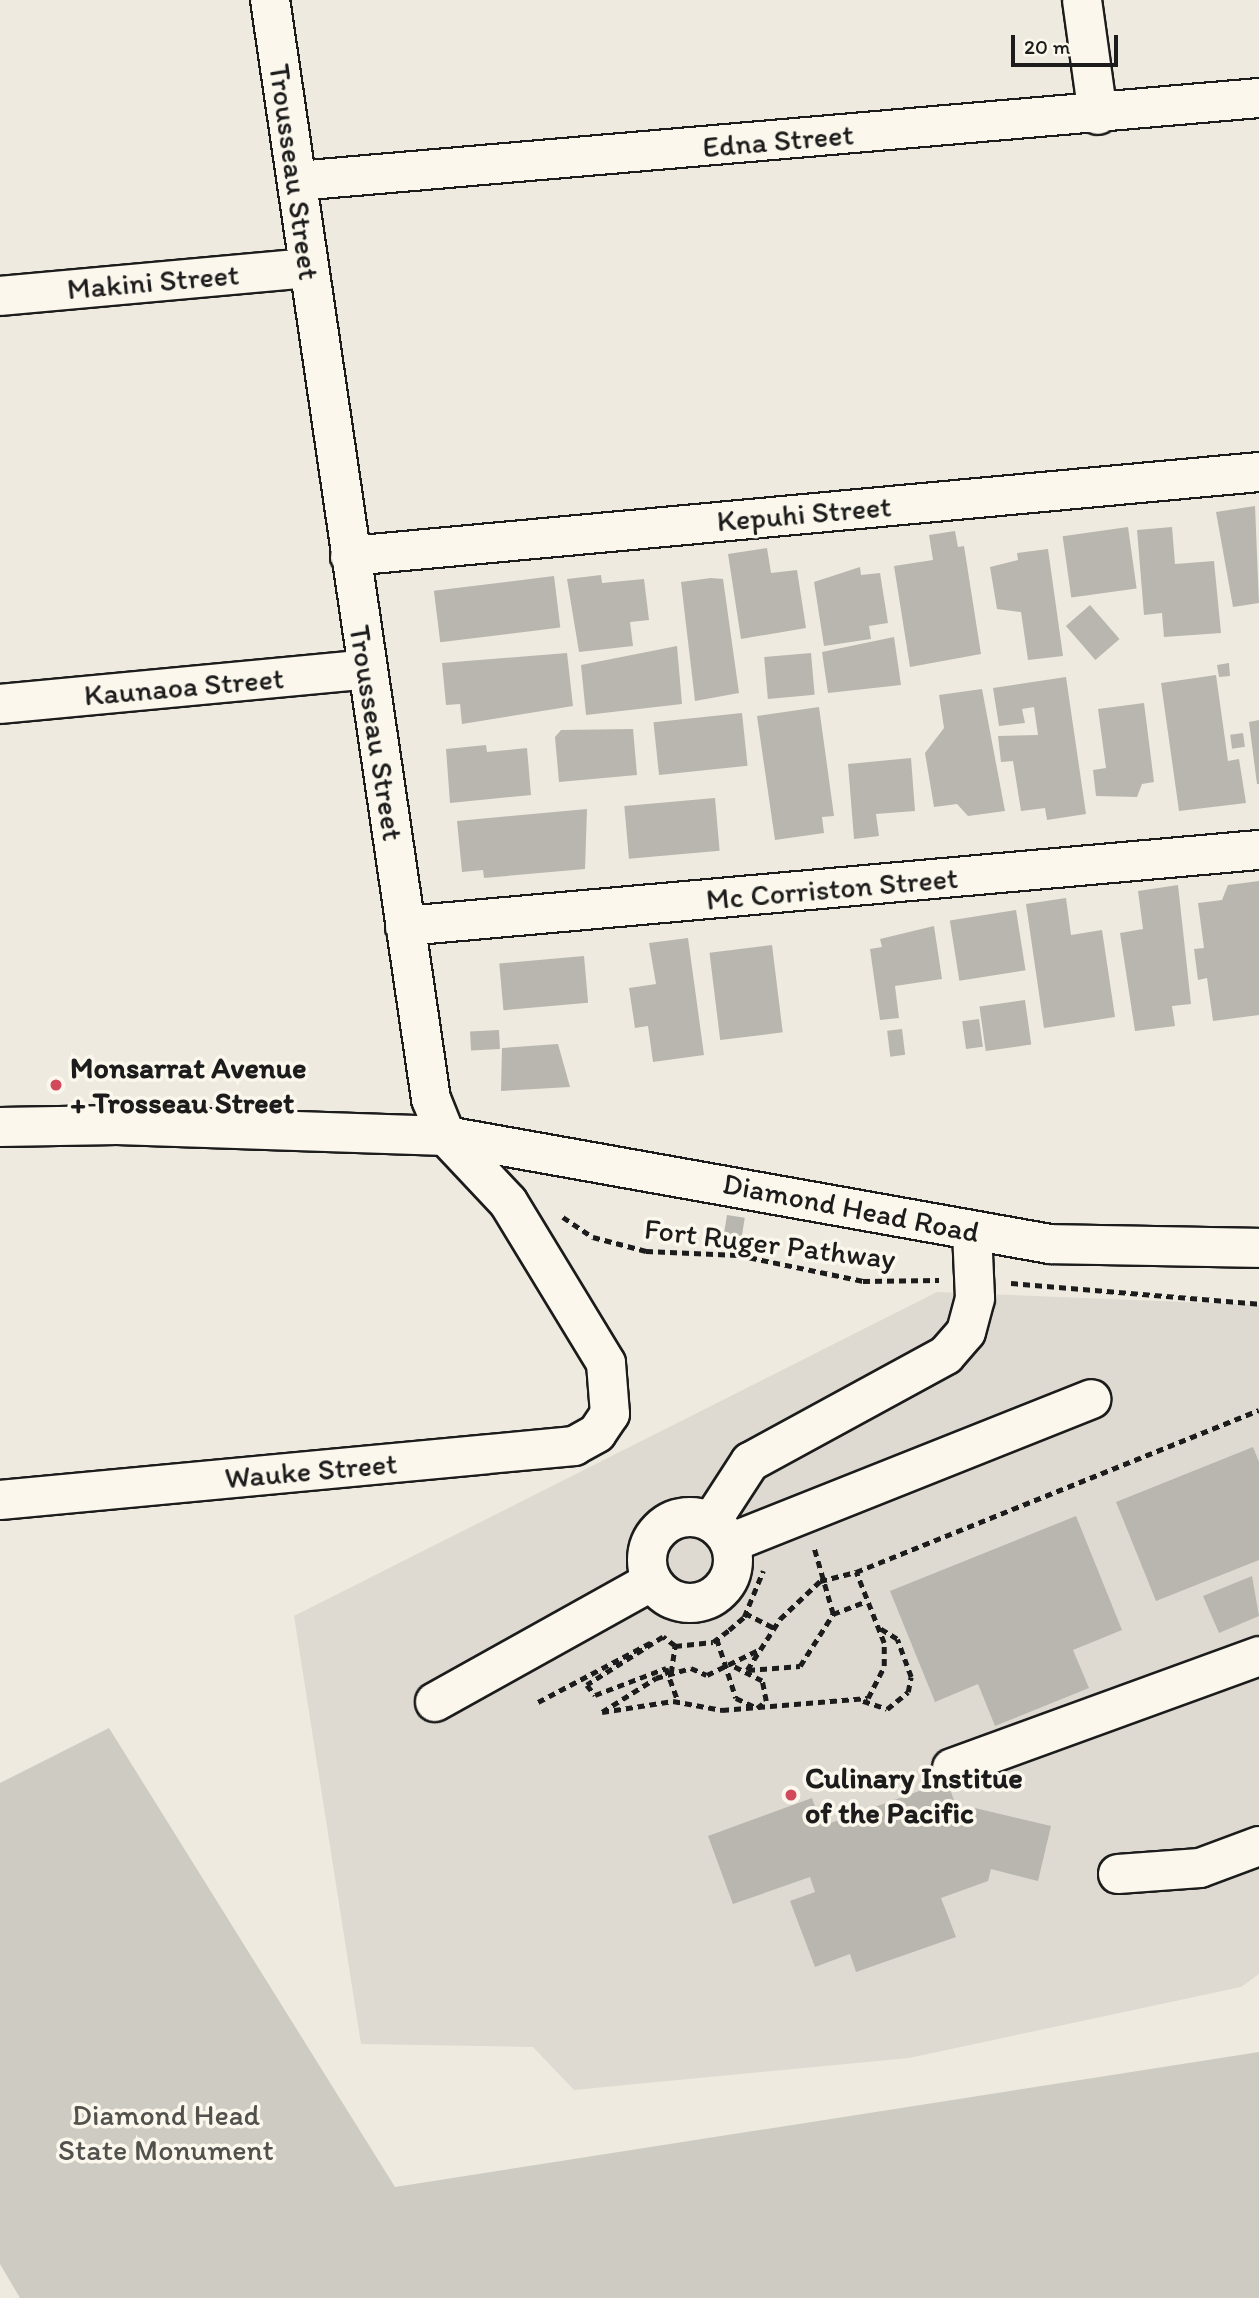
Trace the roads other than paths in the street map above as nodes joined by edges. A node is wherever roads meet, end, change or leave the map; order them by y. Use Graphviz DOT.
graph roads {
  1 [pos="270,0"];
  2 [pos="1082,0"];
  3 [pos="1259,98"];
  4 [pos="1098,115"];
  5 [pos="297,181"];
  6 [pos="306,268"];
  7 [pos="0,296"];
  8 [pos="1259,472"];
  9 [pos="350,556"];
  10 [pos="367,669"];
  11 [pos="0,704"];
  12 [pos="1259,850"];
  13 [pos="405,926"];
  14 [pos="0,1127"];
  15 [pos="446,1136"];
  16 [pos="972,1233"];
  17 [pos="1259,1248"];
  18 [pos="1091,1399"];
  19 [pos="610,1414"];
  20 [pos="0,1500"];
  21 [pos="720,1533"];
  22 [pos="652,1581"];
  23 [pos="1259,1656"];
  24 [pos="435,1702"];
  25 [pos="952,1768"];
  26 [pos="1259,1846"];
  27 [pos="1118,1874"];
  1 -- 5 [label="street, Trousseau Street"];
  2 -- 4 [label="street"];
  3 -- 4 [label="street, Edna Street"];
  4 -- 5 [label="street, Edna Street"];
  5 -- 6 [label="street, Trousseau Street"];
  6 -- 7 [label="street, Makini Street"];
  6 -- 9 [label="street, Trousseau Street"];
  8 -- 9 [label="street, Kepuhi Street"];
  9 -- 10 [label="street, Trousseau Street"];
  10 -- 11 [label="street, Kaunaoa Street"];
  10 -- 13 [label="street, Trousseau Street"];
  12 -- 13 [label="street, Mc Corriston Street"];
  13 -- 15 [label="street, Trousseau Street"];
  14 -- 15 [label="street, Diamond Head Road"];
  15 -- 16 [label="street, Diamond Head Road"];
  15 -- 19 [label="street, Trousseau Street"];
  16 -- 17 [label="street, Diamond Head Road"];
  16 -- 21 [label="street"];
  18 -- 21 [label="street"];
  19 -- 20 [label="street, Wauke Street"];
  21 -- 22 [label="street"];
  21 -- 22 [label="street"];
  22 -- 24 [label="street"];
  23 -- 25 [label="street"];
  26 -- 27 [label="street"];
}
